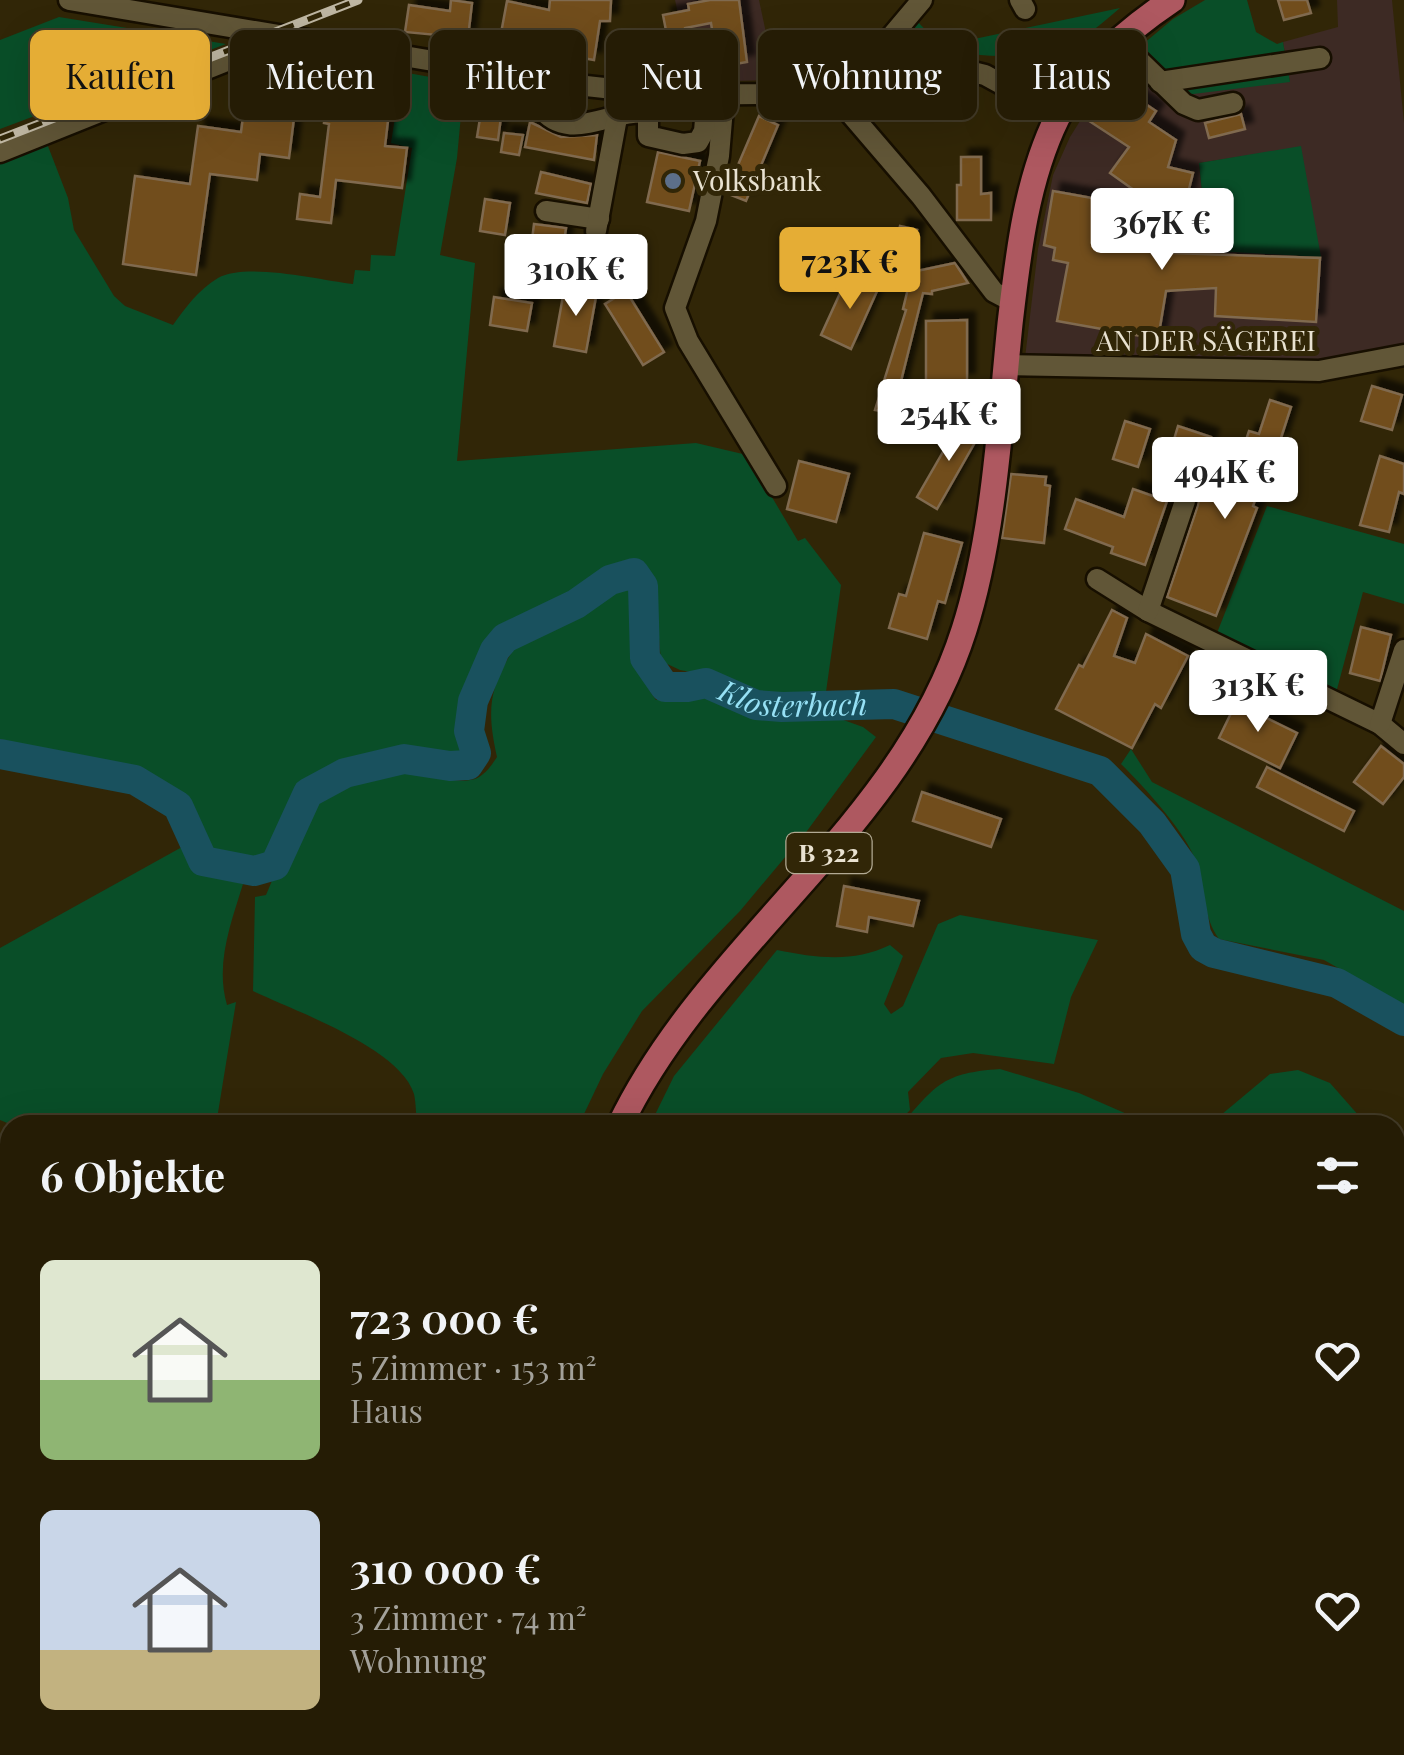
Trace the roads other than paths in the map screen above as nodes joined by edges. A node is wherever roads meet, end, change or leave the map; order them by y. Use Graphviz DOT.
graph roads {
  1 [pos="69,0"];
  2 [pos="922,0"];
  3 [pos="1172,0"];
  4 [pos="253,30"];
  5 [pos="897,30"];
  6 [pos="1134,30"];
  7 [pos="1320,58"];
  8 [pos="230,60"];
  9 [pos="1146,68"];
  10 [pos="1160,82"];
  11 [pos="1233,103"];
  12 [pos="555,120"];
  13 [pos="606,120"];
  14 [pos="616,120"];
  15 [pos="648,120"];
  16 [pos="707,120"];
  17 [pos="717,120"];
  18 [pos="856,120"];
  19 [pos="1056,120"];
  20 [pos="0,152"];
  21 [pos="546,211"];
  22 [pos="1013,302"];
  23 [pos="1404,355"];
  24 [pos="1006,365"];
  25 [pos="776,486"];
  26 [pos="1186,501"];
  27 [pos="1097,579"];
  28 [pos="1148,611"];
  29 [pos="1404,650"];
  30 [pos="1380,724"];
  31 [pos="1404,744"];
  32 [pos="625,1115"];
  1 -- 4 [label="street"];
  2 -- 5 [label="street"];
  3 -- 6 [label="main road, B 322"];
  7 -- 10 [label="street"];
  8 -- 20 [label="street"];
  9 -- 10 [label="street"];
  10 -- 11 [label="street"];
  12 -- 13 [label="street"];
  14 -- 21 [label="street"];
  15 -- 16 [label="street"];
  17 -- 25 [label="street"];
  18 -- 22 [label="street"];
  19 -- 22 [label="main road, B 322"];
  22 -- 24 [label="main road, B 322"];
  23 -- 24 [label="street, AN DER SÄGEREI"];
  24 -- 32 [label="main road, B 322"];
  26 -- 28 [label="street"];
  27 -- 28 [label="street"];
  28 -- 30 [label="street"];
  29 -- 30 [label="street"];
  30 -- 31 [label="street"];
}
